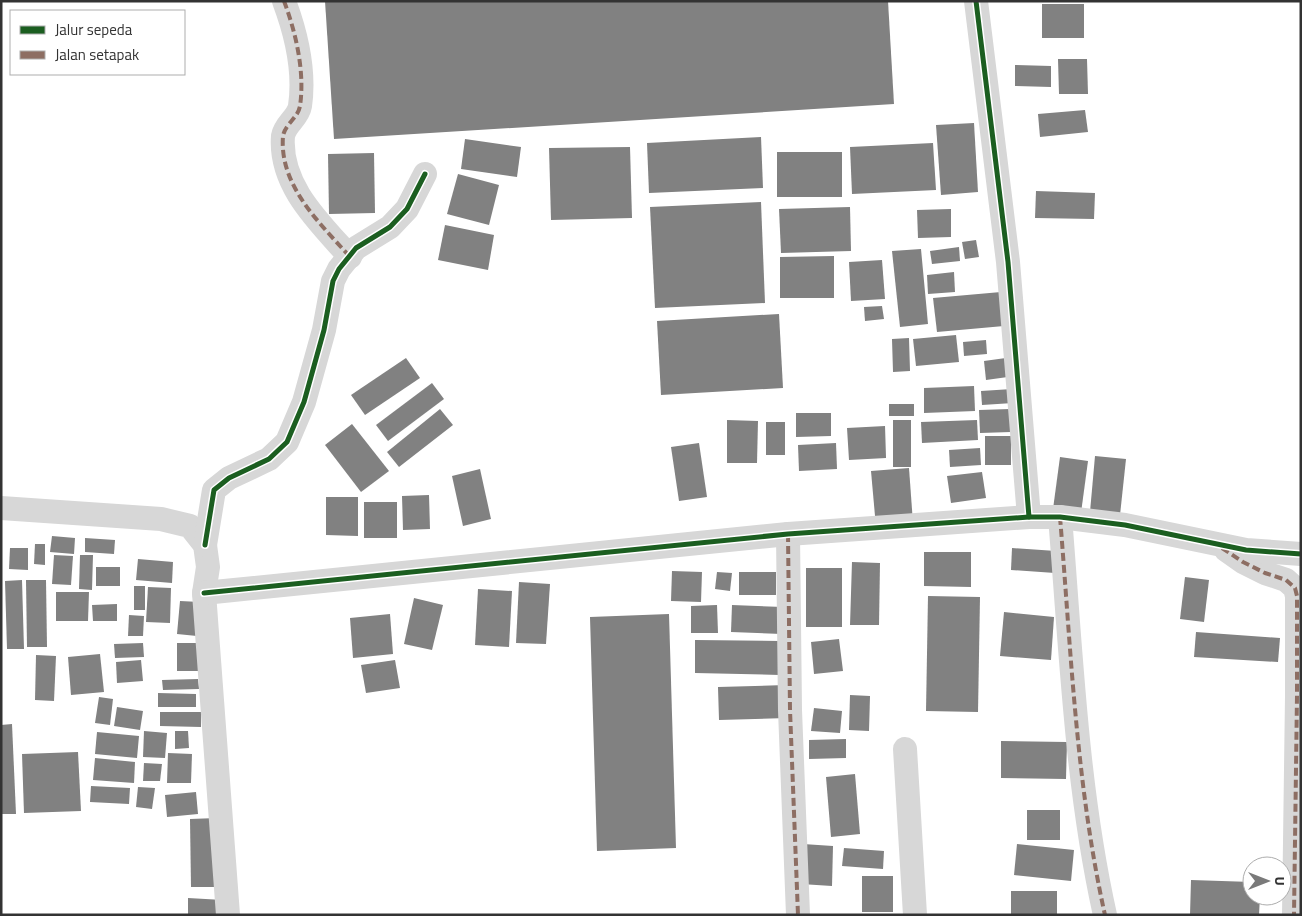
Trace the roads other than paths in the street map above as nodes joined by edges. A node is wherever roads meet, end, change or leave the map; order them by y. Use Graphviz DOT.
graph roads {
  1 [pos="284,1"];
  2 [pos="976,1"];
  3 [pos="425,174"];
  4 [pos="350,257"];
  5 [pos="1,508"];
  6 [pos="1030,517"];
  7 [pos="1060,517"];
  8 [pos="788,534"];
  9 [pos="1216,544"];
  10 [pos="205,545"];
  11 [pos="1301,554"];
  12 [pos="204,592"];
  13 [pos="1299,696"];
  14 [pos="905,748"];
  15 [pos="228,915"];
  16 [pos="798,915"];
  17 [pos="915,915"];
  18 [pos="1104,915"];
  19 [pos="1294,915"];
  1 -- 4 [label="street"];
  2 -- 6 [label="street"];
  3 -- 4 [label="street"];
  4 -- 10 [label="street"];
  5 -- 10 [label="street"];
  6 -- 7 [label="street"];
  6 -- 8 [label="street"];
  7 -- 9 [label="street"];
  7 -- 18 [label="street"];
  8 -- 12 [label="street"];
  8 -- 16 [label="street"];
  9 -- 11 [label="street"];
  9 -- 13 [label="street"];
  10 -- 12 [label="street"];
  12 -- 15 [label="street"];
  13 -- 19 [label="street"];
  14 -- 17 [label="street"];
}
